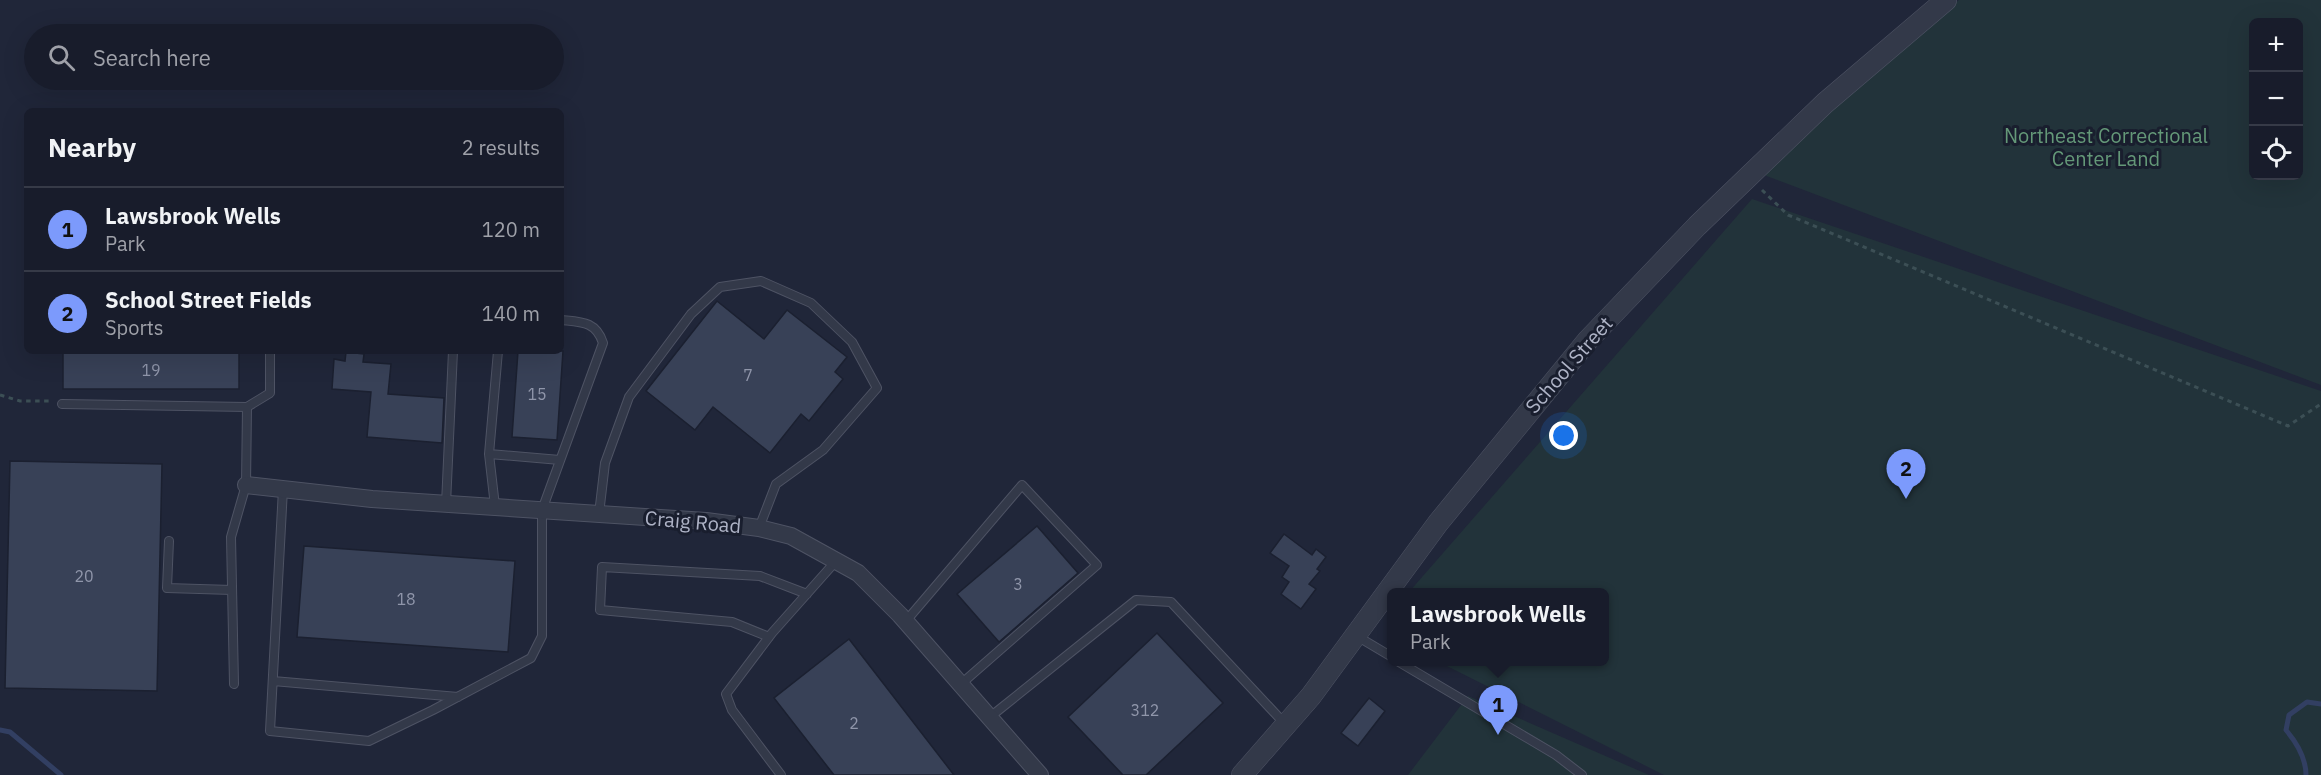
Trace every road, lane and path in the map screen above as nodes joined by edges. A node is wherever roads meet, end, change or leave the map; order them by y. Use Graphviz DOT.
graph roads {
  1 [pos="1946,0"];
  2 [pos="1750,178"];
  3 [pos="564,320"];
  4 [pos="270,354"];
  5 [pos="453,354"];
  6 [pos="498,354"];
  7 [pos="0,395"];
  8 [pos="62,404"];
  9 [pos="2321,404"];
  10 [pos="247,407"];
  11 [pos="489,454"];
  12 [pos="560,460"];
  13 [pos="246,484"];
  14 [pos="283,489"];
  15 [pos="446,504"];
  16 [pos="495,506"];
  17 [pos="542,510"];
  18 [pos="599,514"];
  19 [pos="759,528"];
  20 [pos="169,541"];
  21 [pos="837,561"];
  22 [pos="1389,588"];
  23 [pos="232,590"];
  24 [pos="1387,591"];
  25 [pos="807,594"];
  26 [pos="906,621"];
  27 [pos="1354,634"];
  28 [pos="769,637"];
  29 [pos="1387,654"];
  30 [pos="1406,666"];
  31 [pos="273,681"];
  32 [pos="234,684"];
  33 [pos="961,684"];
  34 [pos="458,697"];
  35 [pos="990,717"];
  36 [pos="1286,725"];
  37 [pos="781,775"];
  38 [pos="1040,775"];
  39 [pos="1242,775"];
  40 [pos="1582,775"];
  1 -- 2 [label="street, School Street"];
  2 -- 9 [label="path"];
  2 -- 22 [label="street, School Street"];
  3 -- 12 [label="lane"];
  4 -- 10 [label="lane"];
  5 -- 15 [label="lane"];
  6 -- 11 [label="lane"];
  7 -- 8 [label="path"];
  8 -- 10 [label="lane"];
  10 -- 13 [label="lane"];
  11 -- 12 [label="lane"];
  11 -- 16 [label="lane"];
  12 -- 17 [label="lane"];
  13 -- 14 [label="street, Craig Road"];
  13 -- 23 [label="lane"];
  14 -- 15 [label="street, Craig Road"];
  14 -- 31 [label="lane"];
  15 -- 16 [label="street, Craig Road"];
  16 -- 17 [label="street, Craig Road"];
  17 -- 18 [label="street, Craig Road"];
  17 -- 34 [label="lane"];
  18 -- 19 [label="street, Craig Road"];
  18 -- 19 [label="lane"];
  19 -- 21 [label="street, Craig Road"];
  20 -- 23 [label="lane"];
  21 -- 25 [label="lane"];
  21 -- 26 [label="street, Craig Road"];
  23 -- 32 [label="lane"];
  24 -- 27 [label="street, School Street"];
  25 -- 28 [label="lane"];
  25 -- 28 [label="lane"];
  26 -- 33 [label="street, Craig Road"];
  26 -- 33 [label="lane"];
  27 -- 29 [label="lane"];
  27 -- 36 [label="street, School Street"];
  28 -- 37 [label="lane"];
  30 -- 40 [label="lane"];
  31 -- 34 [label="lane"];
  31 -- 34 [label="lane"];
  33 -- 35 [label="street, Craig Road"];
  35 -- 36 [label="lane"];
  35 -- 38 [label="street, Craig Road"];
  36 -- 39 [label="street, School Street"];
}
